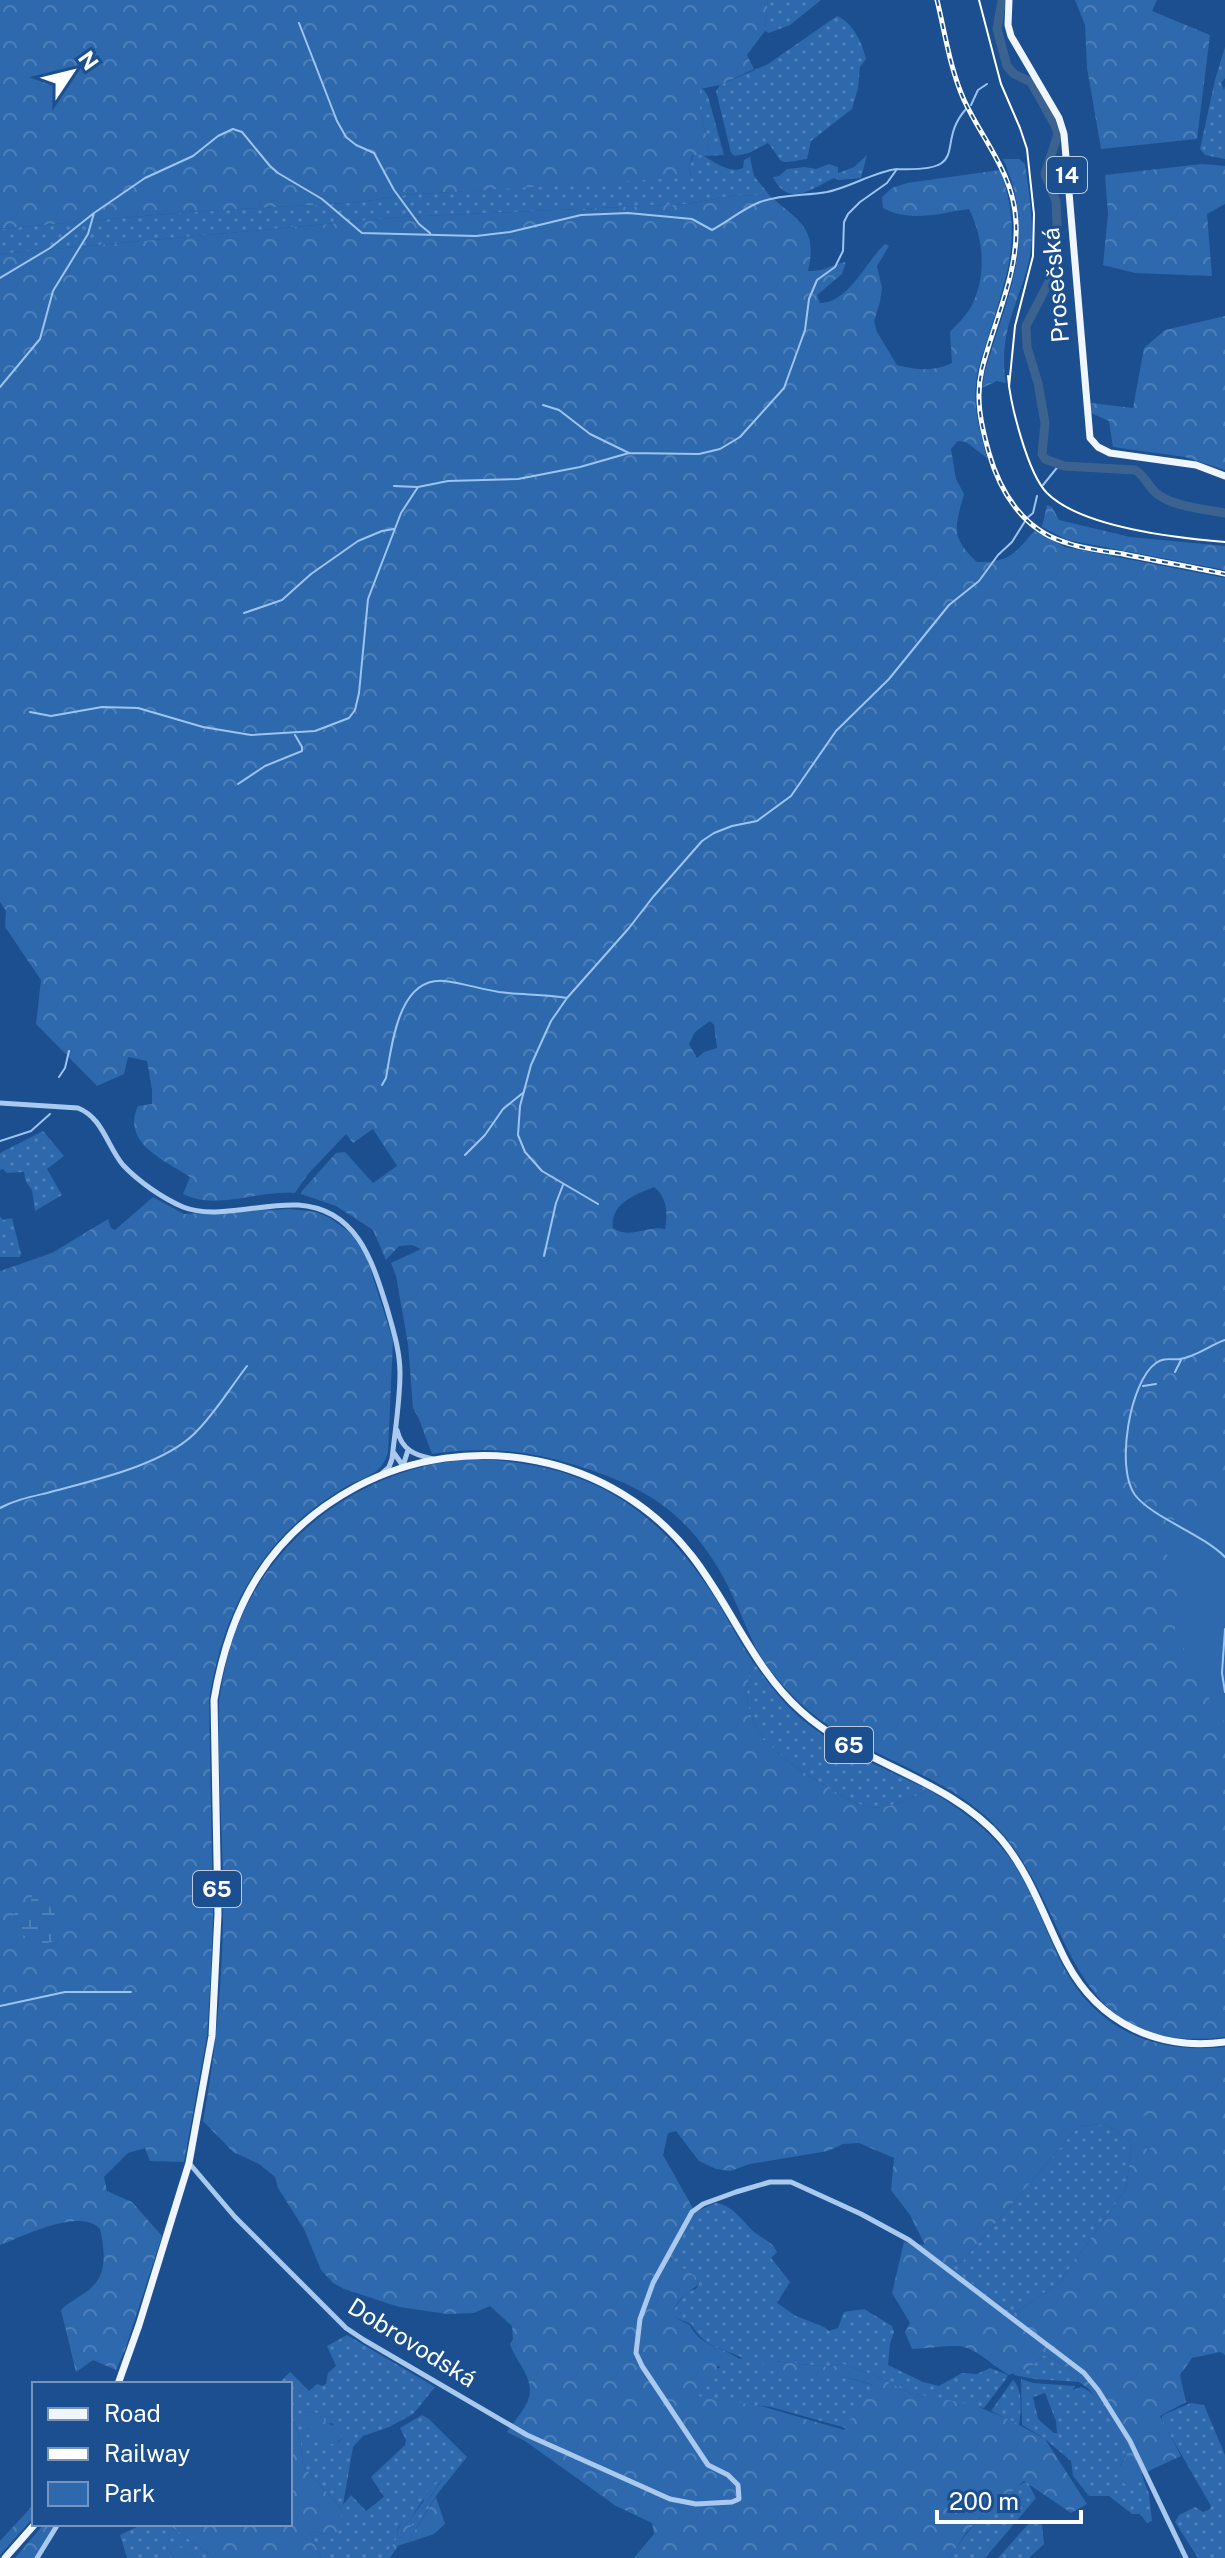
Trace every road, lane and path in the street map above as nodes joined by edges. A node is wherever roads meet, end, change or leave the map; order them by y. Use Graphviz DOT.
graph roads {
  1 [pos="1009,0"];
  2 [pos="1225,476"];
  3 [pos="0,1103"];
  4 [pos="395,1425"];
  5 [pos="393,1448"];
  6 [pos="408,1450"];
  7 [pos="433,1459"];
  8 [pos="403,1466"];
  9 [pos="378,1476"];
  10 [pos="1225,2042"];
  11 [pos="189,2163"];
  12 [pos="119,2382"];
  13 [pos="33,2526"];
  14 [pos="57,2526"];
  15 [pos="5,2558"];
  16 [pos="37,2558"];
  17 [pos="1186,2558"];
  1 -- 2 [label="main road, Prosečská / 14"];
  3 -- 4 [label="street"];
  4 -- 5 [label="street"];
  4 -- 6 [label="street"];
  5 -- 8 [label="street"];
  5 -- 9 [label="street"];
  6 -- 7 [label="street"];
  6 -- 8 [label="street"];
  7 -- 8 [label="main road, 65"];
  7 -- 10 [label="main road, 65"];
  8 -- 9 [label="main road, 65"];
  9 -- 11 [label="main road, 65"];
  11 -- 12 [label="main road, 65"];
  11 -- 17 [label="street, Dobrovodská"];
  13 -- 15 [label="main road"];
  14 -- 16 [label="street"];
}
